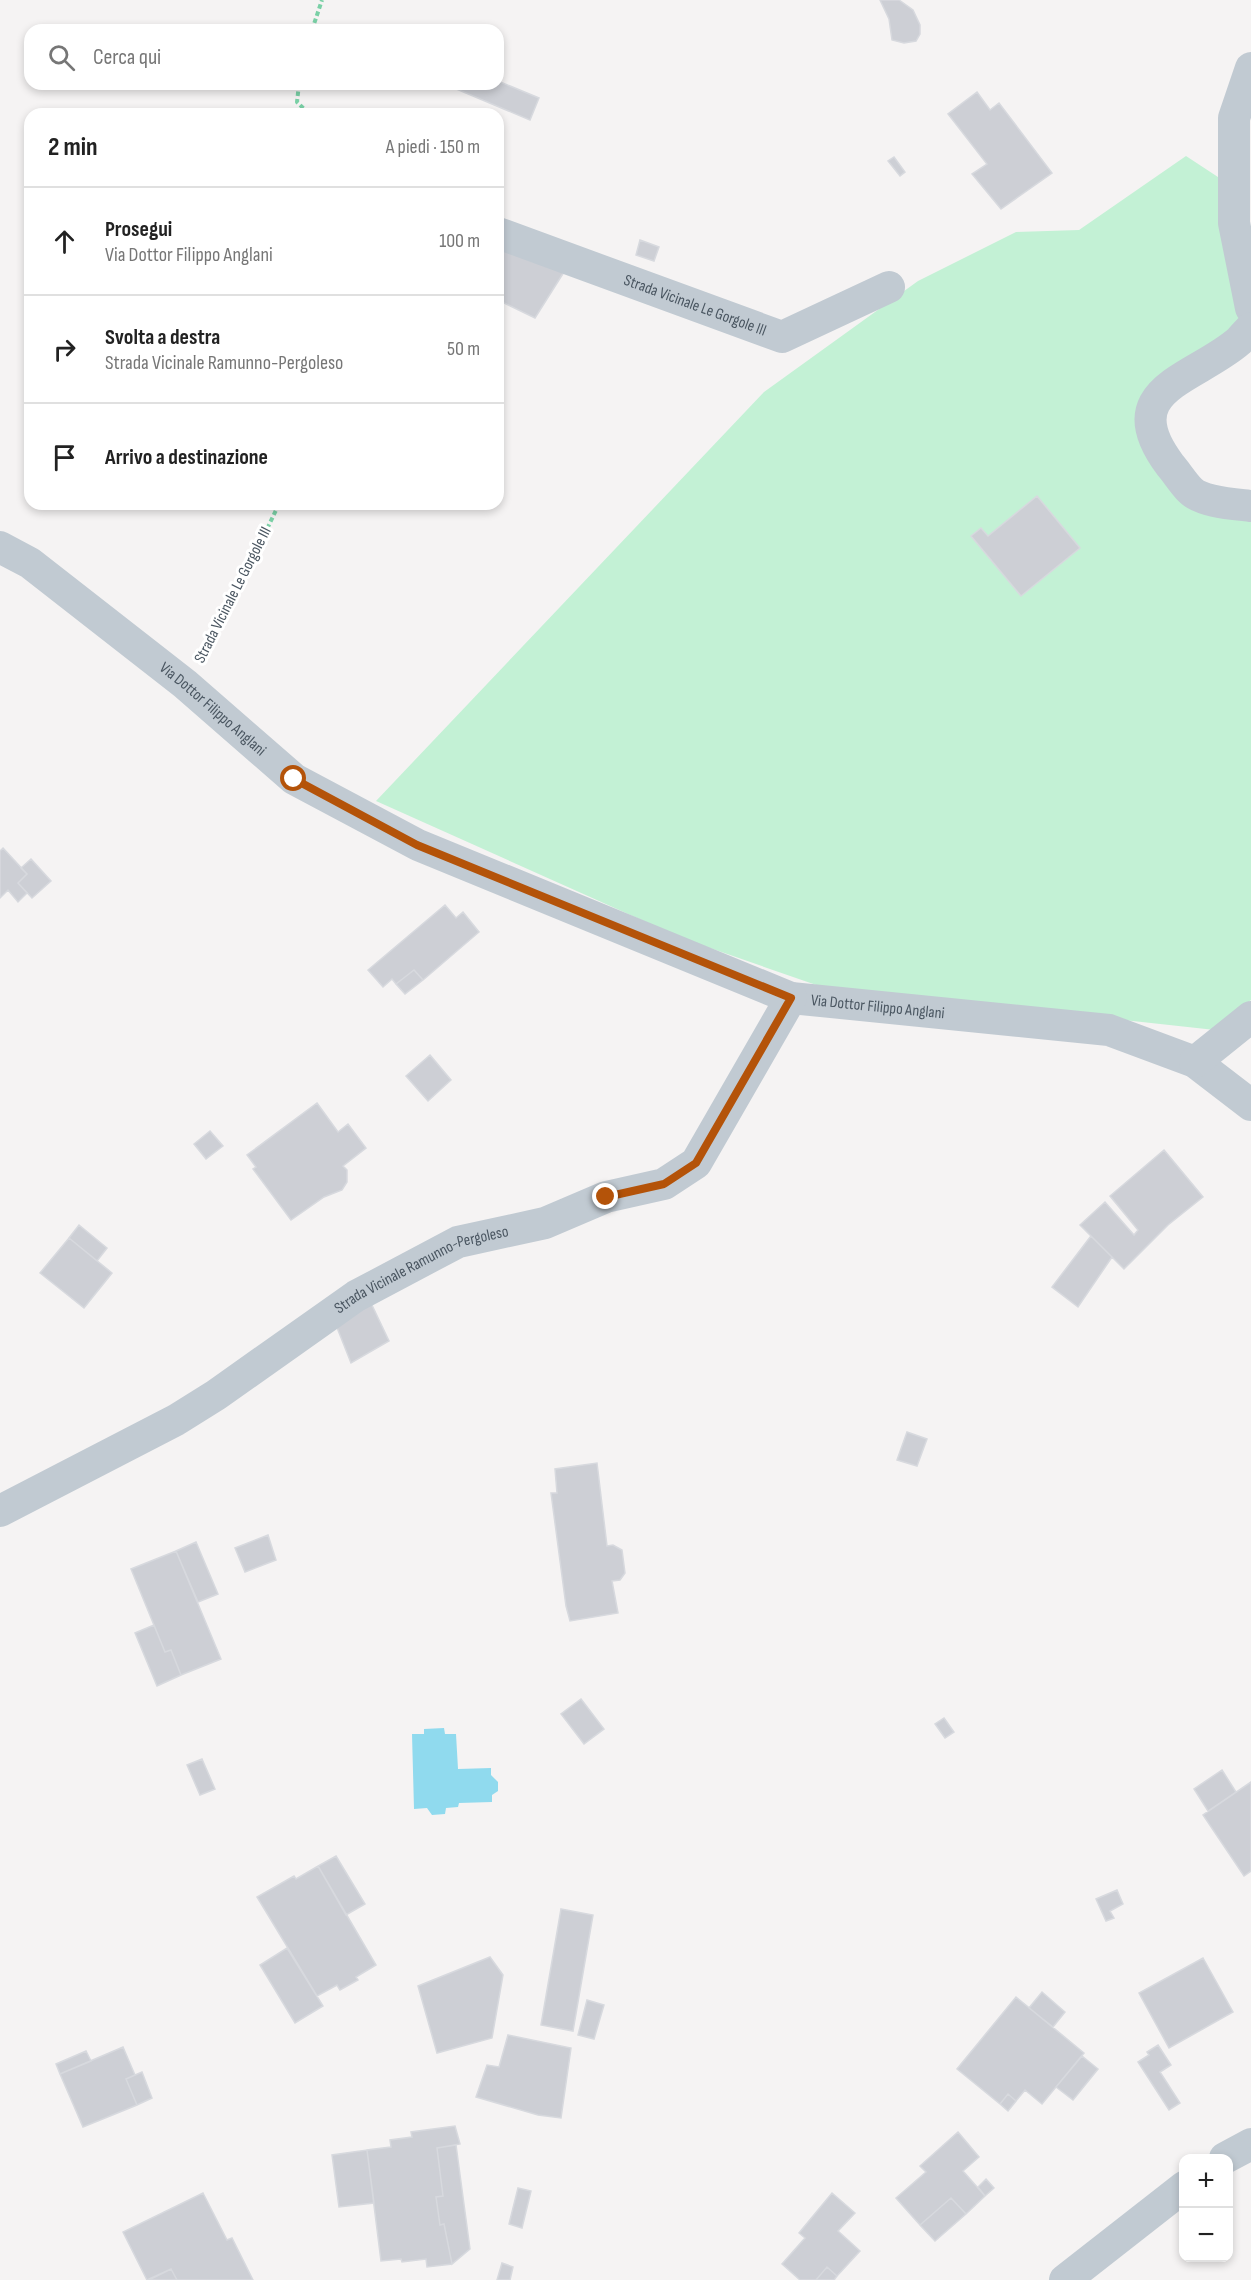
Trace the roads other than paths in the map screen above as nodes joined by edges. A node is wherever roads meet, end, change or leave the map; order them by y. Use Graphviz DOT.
graph roads {
  1 [pos="1251,68"];
  2 [pos="504,235"];
  3 [pos="889,287"];
  4 [pos="1251,308"];
  5 [pos="1251,328"];
  6 [pos="1251,506"];
  7 [pos="0,547"];
  8 [pos="791,998"];
  9 [pos="1251,1017"];
  10 [pos="1196,1062"];
  11 [pos="1251,1105"];
  12 [pos="0,1511"];
  13 [pos="1251,2144"];
  14 [pos="1232,2154"];
  15 [pos="1179,2191"];
  16 [pos="1065,2280"];
  1 -- 4 [label="street"];
  2 -- 3 [label="street, Strada Vicinale Le Gorgole III"];
  5 -- 6 [label="street"];
  7 -- 8 [label="street, Via Dottor Filippo Anglani"];
  8 -- 10 [label="street, Via Dottor Filippo Anglani"];
  8 -- 12 [label="street, Strada Vicinale Ramunno-Pergoleso"];
  9 -- 10 [label="street"];
  10 -- 11 [label="street, Via Dottor Filippo Anglani"];
  13 -- 14 [label="street"];
  15 -- 16 [label="street"];
}
